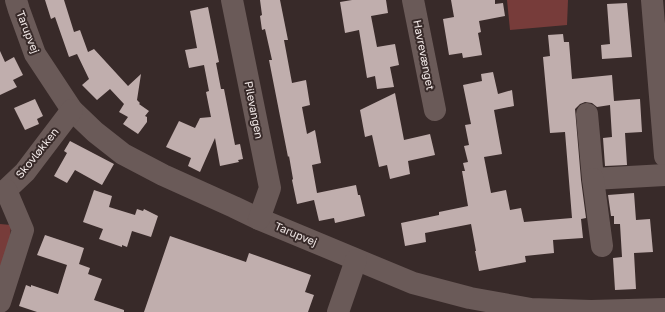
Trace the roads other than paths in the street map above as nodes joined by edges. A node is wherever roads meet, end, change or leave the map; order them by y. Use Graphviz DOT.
graph roads {
  1 [pos="16,0"];
  2 [pos="232,0"];
  3 [pos="413,0"];
  4 [pos="652,0"];
  5 [pos="662,105"];
  6 [pos="72,110"];
  7 [pos="435,110"];
  8 [pos="587,114"];
  9 [pos="665,156"];
  10 [pos="665,175"];
  11 [pos="593,179"];
  12 [pos="3,191"];
  13 [pos="259,219"];
  14 [pos="602,246"];
  15 [pos="356,260"];
  16 [pos="0,302"];
  17 [pos="665,309"];
  18 [pos="338,312"];
  1 -- 6 [label="street, Tarupvej"];
  2 -- 13 [label="street, Pilevangen"];
  3 -- 7 [label="street, Havrevænget"];
  4 -- 5 [label="street"];
  5 -- 9 [label="street"];
  6 -- 12 [label="street, Skovløkken"];
  6 -- 13 [label="street, Tarupvej"];
  8 -- 11 [label="street"];
  10 -- 11 [label="street"];
  11 -- 14 [label="street"];
  12 -- 16 [label="street"];
  13 -- 15 [label="street, Tarupvej"];
  15 -- 17 [label="street, Tarupvej"];
  15 -- 18 [label="street"];
}
